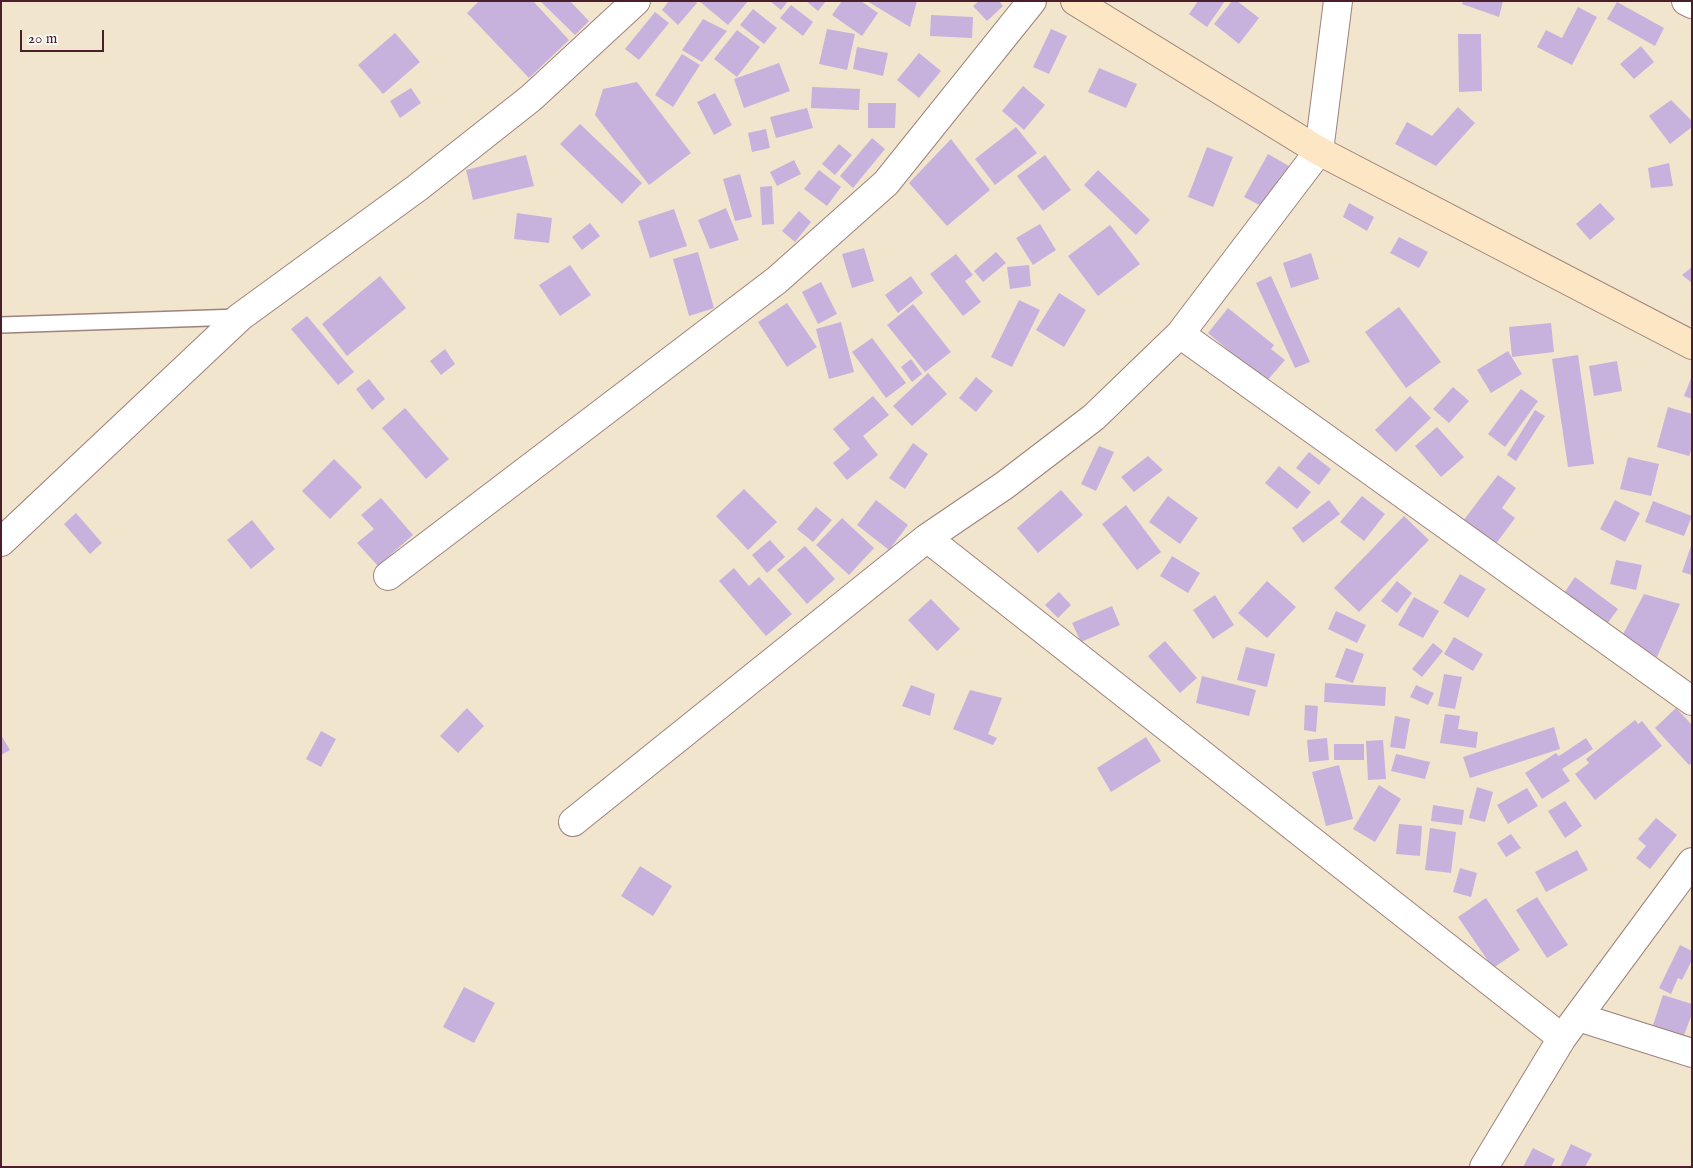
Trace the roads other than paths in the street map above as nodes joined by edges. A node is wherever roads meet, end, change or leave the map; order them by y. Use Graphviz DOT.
graph roads {
  1 [pos="636,1"];
  2 [pos="1032,1"];
  3 [pos="1075,1"];
  4 [pos="1338,1"];
  5 [pos="1687,1"];
  6 [pos="1692,4"];
  7 [pos="1319,151"];
  8 [pos="240,317"];
  9 [pos="1,325"];
  10 [pos="1180,334"];
  11 [pos="1692,345"];
  12 [pos="927,538"];
  13 [pos="1,542"];
  14 [pos="388,576"];
  15 [pos="1692,701"];
  16 [pos="572,822"];
  17 [pos="1692,862"];
  18 [pos="1570,1027"];
  19 [pos="1692,1053"];
  20 [pos="1484,1167"];
  1 -- 8 [label="street"];
  2 -- 14 [label="street"];
  3 -- 7 [label="street"];
  4 -- 7 [label="street"];
  5 -- 6 [label="street"];
  7 -- 10 [label="street"];
  7 -- 11 [label="street"];
  8 -- 9 [label="lane"];
  8 -- 13 [label="street"];
  10 -- 12 [label="street"];
  10 -- 15 [label="street"];
  12 -- 16 [label="street"];
  12 -- 18 [label="street"];
  17 -- 18 [label="street"];
  18 -- 19 [label="street"];
  18 -- 20 [label="street"];
}
